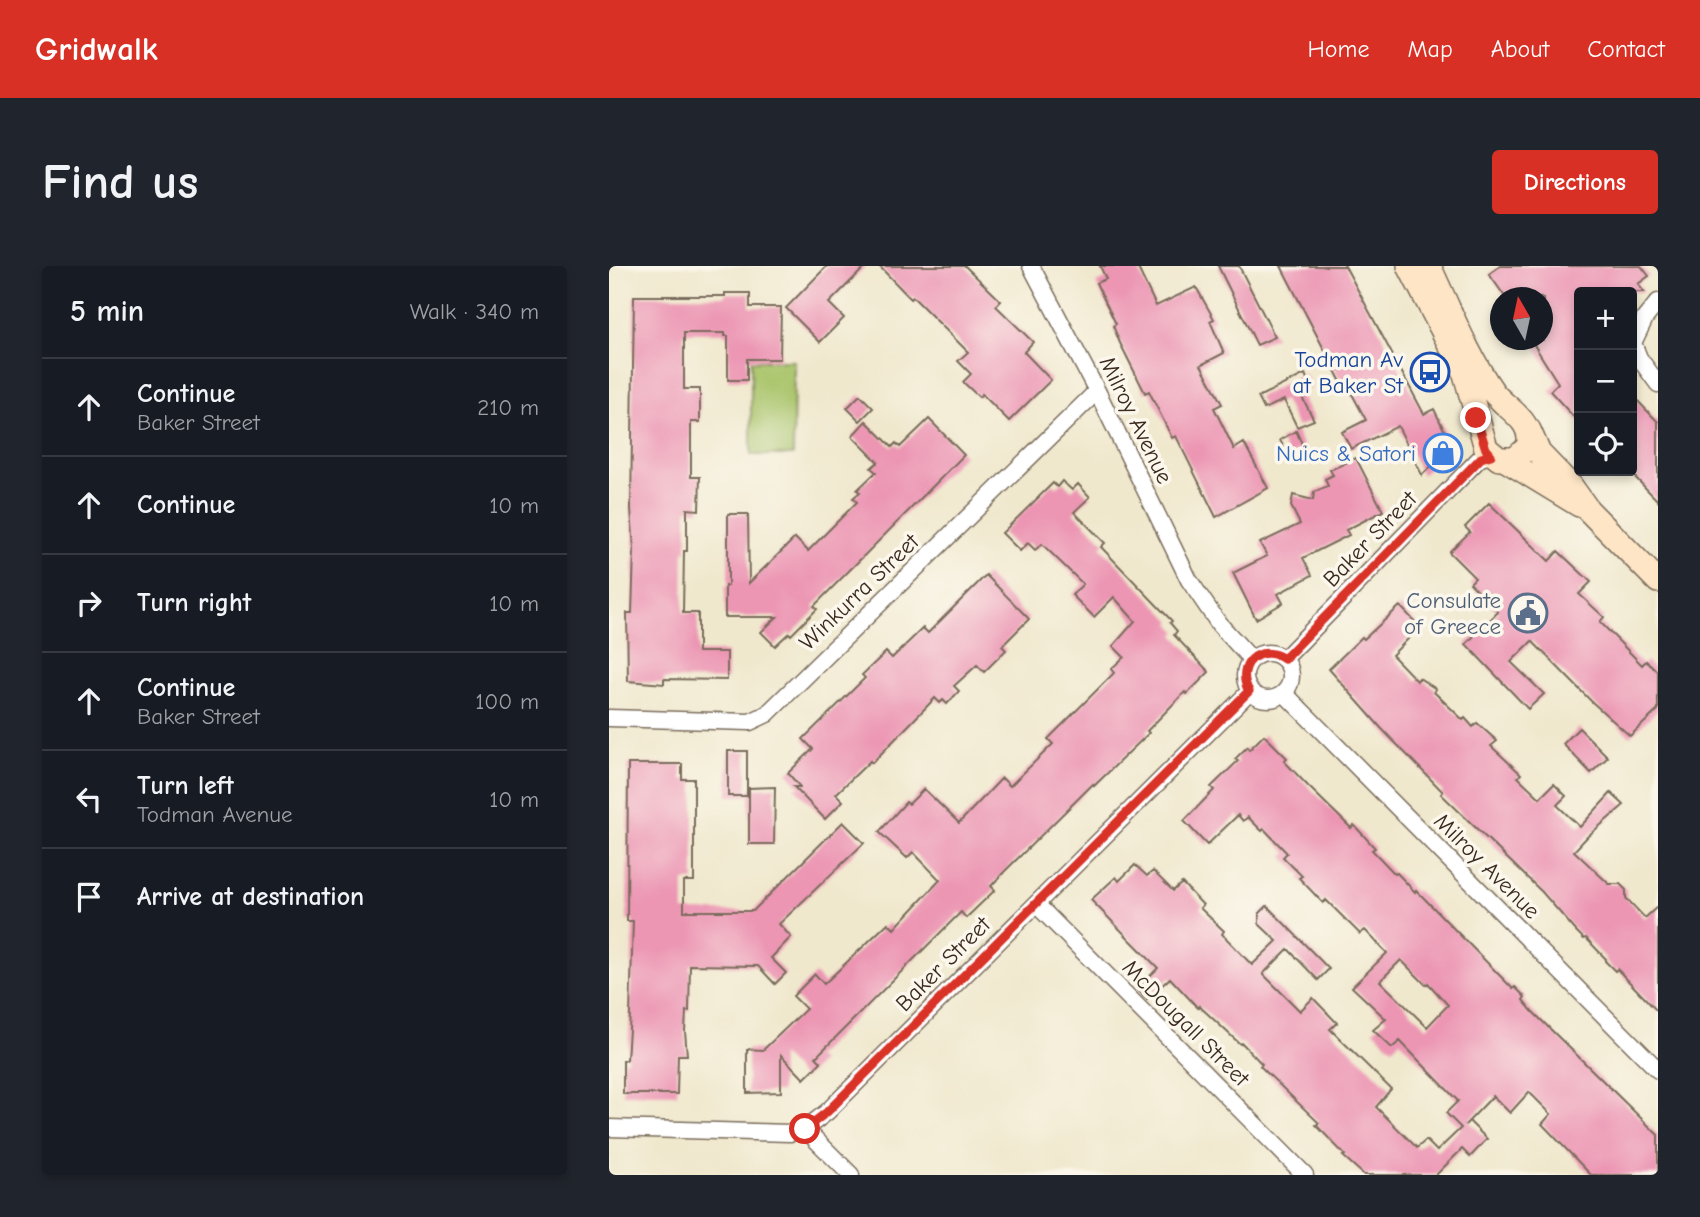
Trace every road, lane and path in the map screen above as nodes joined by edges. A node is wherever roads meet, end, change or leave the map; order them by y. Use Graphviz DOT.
graph roads {
  1 [pos="1031,266"];
  2 [pos="1409,266"];
  3 [pos="1429,266"];
  4 [pos="1658,302"];
  5 [pos="1658,384"];
  6 [pos="1097,391"];
  7 [pos="1524,424"];
  8 [pos="1494,452"];
  9 [pos="1588,510"];
  10 [pos="1658,582"];
  11 [pos="1251,659"];
  12 [pos="1284,659"];
  13 [pos="1249,691"];
  14 [pos="1284,693"];
  15 [pos="609,718"];
  16 [pos="1036,904"];
  17 [pos="1658,1070"];
  18 [pos="609,1128"];
  19 [pos="805,1129"];
  20 [pos="851,1175"];
  21 [pos="1305,1175"];
  1 -- 6 [label="street, Milroy Avenue"];
  2 -- 8 [label="main road"];
  3 -- 7 [label="main road"];
  4 -- 5 [label="street"];
  6 -- 11 [label="street, Milroy Avenue"];
  6 -- 15 [label="street, Winkurra Street"];
  7 -- 8 [label="main road"];
  7 -- 8 [label="main road"];
  7 -- 9 [label="main road"];
  8 -- 9 [label="main road"];
  8 -- 12 [label="street, Baker Street"];
  9 -- 10 [label="main road"];
  11 -- 12 [label="street"];
  11 -- 13 [label="street"];
  12 -- 14 [label="street"];
  13 -- 14 [label="street"];
  13 -- 16 [label="street, Baker Street"];
  14 -- 17 [label="street, Milroy Avenue"];
  16 -- 19 [label="street, Baker Street"];
  16 -- 21 [label="street, McDougall Street"];
  18 -- 19 [label="street"];
  19 -- 20 [label="street"];
}
